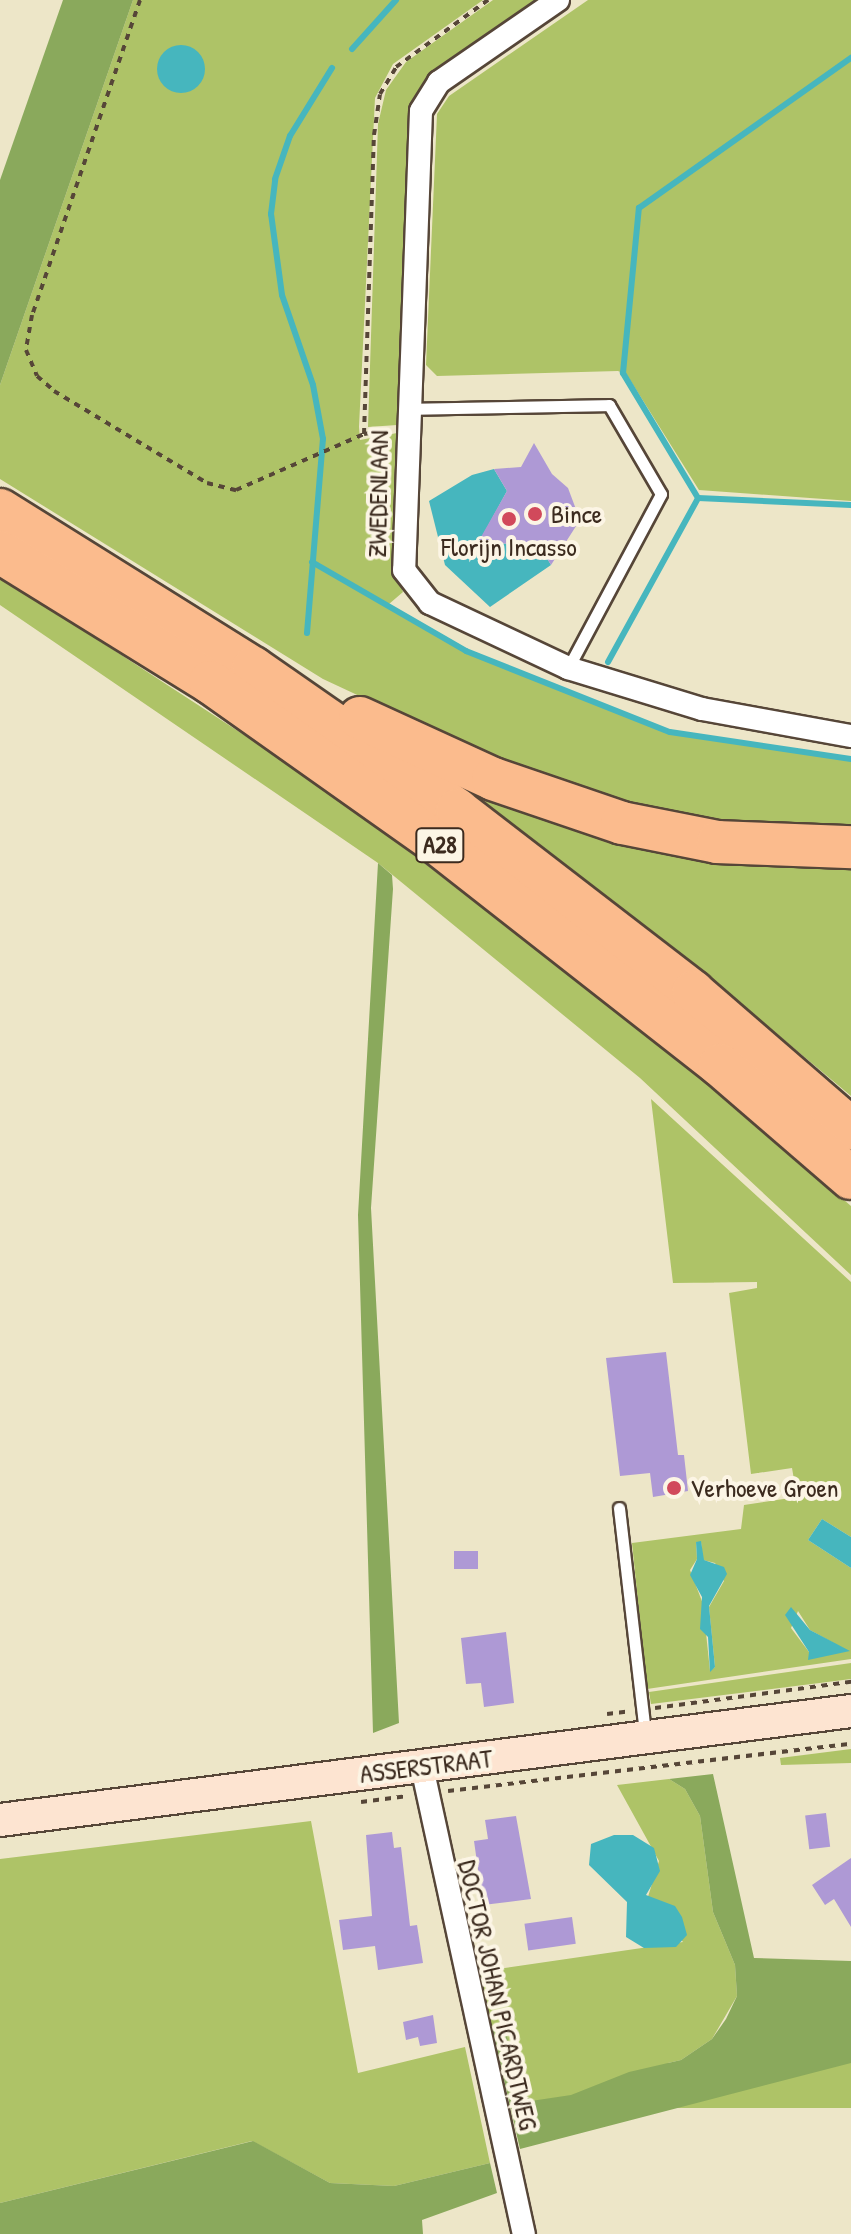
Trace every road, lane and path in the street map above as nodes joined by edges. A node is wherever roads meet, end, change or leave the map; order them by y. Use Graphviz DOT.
graph roads {
  1 [pos="140,0"];
  2 [pos="488,0"];
  3 [pos="558,0"];
  4 [pos="407,419"];
  5 [pos="364,434"];
  6 [pos="0,510"];
  7 [pos="0,552"];
  8 [pos="253,668"];
  9 [pos="568,668"];
  10 [pos="851,736"];
  11 [pos="851,847"];
  12 [pos="851,1129"];
  13 [pos="851,1178"];
  14 [pos="619,1508"];
  15 [pos="851,1711"];
  16 [pos="645,1738"];
  17 [pos="851,1744"];
  18 [pos="423,1780"];
  19 [pos="0,1820"];
  20 [pos="524,2234"];
  1 -- 5 [label="path"];
  2 -- 5 [label="path"];
  3 -- 4 [label="street, ZWEDENLAAN"];
  4 -- 5 [label="path"];
  4 -- 9 [label="street, ZWEDENLAAN"];
  4 -- 9 [label="lane"];
  6 -- 8 [label="highway, A28"];
  7 -- 13 [label="highway, A28"];
  8 -- 11 [label="highway, A28"];
  8 -- 12 [label="highway, A28"];
  9 -- 10 [label="street, ZWEDENLAAN"];
  14 -- 16 [label="lane"];
  15 -- 16 [label="main road, ASSERSTRAAT"];
  16 -- 18 [label="main road, ASSERSTRAAT"];
  17 -- 18 [label="path, ASSERSTRAAT"];
  18 -- 19 [label="main road, ASSERSTRAAT"];
  18 -- 20 [label="street, DOCTOR JOHAN PICARDTWEG"];
}
